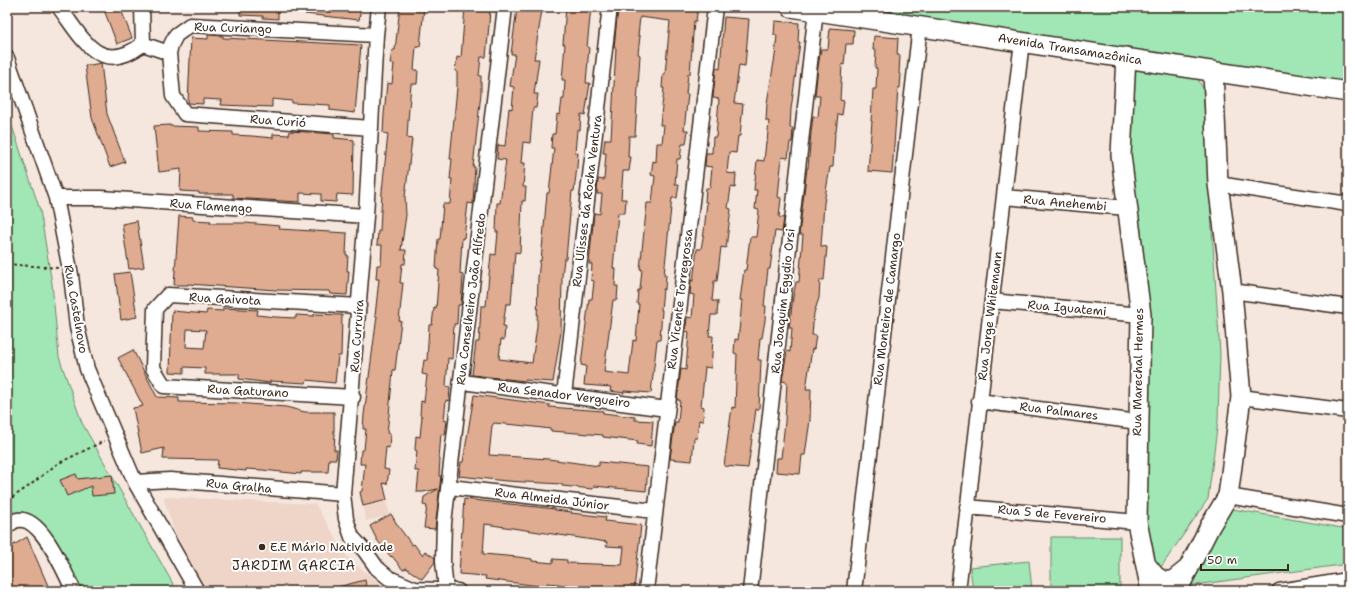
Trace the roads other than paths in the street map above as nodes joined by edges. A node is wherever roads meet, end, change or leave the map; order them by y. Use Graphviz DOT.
graph roads {
  1 [pos="59,7"];
  2 [pos="142,7"];
  3 [pos="379,7"];
  4 [pos="505,7"];
  5 [pos="610,7"];
  6 [pos="715,7"];
  7 [pos="791,7"];
  8 [pos="816,10"];
  9 [pos="920,26"];
  10 [pos="376,36"];
  11 [pos="1022,41"];
  12 [pos="143,44"];
  13 [pos="169,53"];
  14 [pos="1126,57"];
  15 [pos="7,58"];
  16 [pos="1213,71"];
  17 [pos="1348,92"];
  18 [pos="185,114"];
  19 [pos="371,128"];
  20 [pos="1218,184"];
  21 [pos="1004,197"];
  22 [pos="56,198"];
  23 [pos="1348,204"];
  24 [pos="1127,208"];
  25 [pos="366,216"];
  26 [pos="1232,291"];
  27 [pos="992,301"];
  28 [pos="359,306"];
  29 [pos="1348,307"];
  30 [pos="1141,315"];
  31 [pos="153,368"];
  32 [pos="462,382"];
  33 [pos="564,394"];
  34 [pos="353,397"];
  35 [pos="1241,397"];
  36 [pos="979,401"];
  37 [pos="667,409"];
  38 [pos="1348,411"];
  39 [pos="1138,422"];
  40 [pos="135,482"];
  41 [pos="450,487"];
  42 [pos="344,494"];
  43 [pos="1228,496"];
  44 [pos="967,507"];
  45 [pos="654,511"];
  46 [pos="1348,516"];
  47 [pos="1137,522"];
  48 [pos="7,526"];
  49 [pos="1147,566"];
  50 [pos="1190,566"];
  51 [pos="1348,580"];
  52 [pos="74,591"];
  53 [pos="197,591"];
  54 [pos="450,591"];
  55 [pos="646,591"];
  56 [pos="750,591"];
  57 [pos="854,591"];
  58 [pos="958,591"];
  59 [pos="1151,591"];
  60 [pos="1177,591"];
  61 [pos="1279,591"];
  1 -- 12 [label="street"];
  2 -- 12 [label="street"];
  3 -- 10 [label="street, Rua Curruíra"];
  4 -- 32 [label="street, Rua Conselheiro João Alfredo"];
  5 -- 33 [label="street, Rua Ulisses da Rocha Ventura"];
  6 -- 37 [label="street, Rua Vicente Torregrossa"];
  7 -- 8 [label="street, Avenida Transamazônica"];
  8 -- 9 [label="street, Avenida Transamazônica"];
  8 -- 56 [label="street, Rua Joaquim Egydio Orsi"];
  9 -- 11 [label="street, Avenida Transamazônica"];
  9 -- 57 [label="street, Rua Monteiro de Camargo"];
  10 -- 13 [label="street, Rua Curiango"];
  10 -- 19 [label="street, Rua Curruíra"];
  11 -- 14 [label="street, Avenida Transamazônica"];
  11 -- 21 [label="street, Rua Jorge Whitemann"];
  12 -- 13 [label="street"];
  13 -- 18 [label="street, Rua Curiango"];
  14 -- 16 [label="street, Avenida Transamazônica"];
  14 -- 24 [label="street, Rua Marechal Hermes"];
  15 -- 22 [label="street, Rua Castelnovo"];
  16 -- 17 [label="street, Avenida Transamazônica"];
  16 -- 20 [label="street"];
  18 -- 19 [label="street, Rua Curió"];
  19 -- 25 [label="street, Rua Curruíra"];
  20 -- 23 [label="street"];
  20 -- 26 [label="street"];
  21 -- 24 [label="street, Rua Anehembi"];
  21 -- 27 [label="street, Rua Jorge Whitemann"];
  22 -- 25 [label="street, Rua Flamengo"];
  22 -- 40 [label="street, Rua Castelnovo"];
  24 -- 30 [label="street, Rua Marechal Hermes"];
  25 -- 28 [label="street, Rua Curruíra"];
  26 -- 29 [label="street"];
  26 -- 35 [label="street"];
  27 -- 30 [label="street, Rua Iguatemi"];
  27 -- 36 [label="street, Rua Jorge Whitemann"];
  28 -- 31 [label="street, Rua Gaivota"];
  28 -- 34 [label="street, Rua Curruíra"];
  30 -- 39 [label="street, Rua Marechal Hermes"];
  31 -- 34 [label="street, Rua Gaturano"];
  32 -- 33 [label="street, Rua Senador Vergueiro"];
  32 -- 41 [label="street, Rua Conselheiro João Alfredo"];
  33 -- 37 [label="street, Rua Senador Vergueiro"];
  34 -- 42 [label="street, Rua Curruíra"];
  35 -- 38 [label="street"];
  35 -- 43 [label="street"];
  36 -- 39 [label="street, Rua Palmares"];
  36 -- 44 [label="street, Rua Jorge Whitemann"];
  37 -- 45 [label="street, Rua Vicente Torregrossa"];
  39 -- 47 [label="street, Rua Marechal Hermes"];
  40 -- 42 [label="street, Rua Gralha"];
  40 -- 53 [label="street, Rua Castelnovo"];
  41 -- 45 [label="street, Rua Almeida Júnior"];
  41 -- 54 [label="street, Rua Conselheiro João Alfredo"];
  42 -- 54 [label="street, Rua Curruíra"];
  43 -- 46 [label="street"];
  43 -- 50 [label="street"];
  44 -- 47 [label="street, Rua 5 de Fevereiro"];
  44 -- 58 [label="street, Rua Jorge Whitemann"];
  45 -- 55 [label="street, Rua Vicente Torregrossa"];
  47 -- 49 [label="street, Rua Marechal Hermes"];
  48 -- 52 [label="street"];
  49 -- 50 [label="street"];
  49 -- 59 [label="street, Rua Marechal Hermes"];
  50 -- 60 [label="street"];
  51 -- 61 [label="street"];
}
